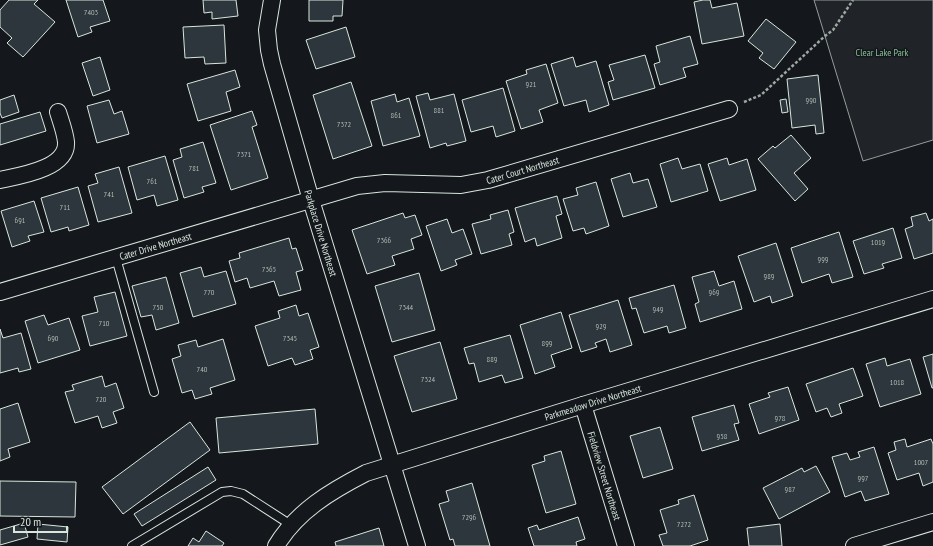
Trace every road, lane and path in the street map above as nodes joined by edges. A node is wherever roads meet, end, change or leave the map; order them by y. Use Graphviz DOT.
graph roads {
  1 [pos="272,0"];
  2 [pos="853,0"];
  3 [pos="729,108"];
  4 [pos="58,112"];
  5 [pos="0,180"];
  6 [pos="312,200"];
  7 [pos="116,258"];
  8 [pos="0,292"];
  9 [pos="933,299"];
  10 [pos="154,392"];
  11 [pos="583,405"];
  12 [pos="392,464"];
  13 [pos="933,522"];
  14 [pos="291,525"];
  15 [pos="132,546"];
  16 [pos="276,546"];
  17 [pos="418,546"];
  18 [pos="626,546"];
  19 [pos="854,546"];
  1 -- 6 [label="street, Parkplace Drive Northeast"];
  2 -- 3 [label="path"];
  3 -- 6 [label="street, Cater Court Northeast"];
  4 -- 5 [label="street"];
  6 -- 7 [label="street, Cater Drive Northeast"];
  6 -- 12 [label="street, Parkplace Drive Northeast"];
  7 -- 8 [label="street, Cater Drive Northeast"];
  7 -- 10 [label="lane"];
  9 -- 11 [label="street, Parkmeadow Drive Northeast"];
  11 -- 12 [label="street, Parkmeadow Drive Northeast"];
  11 -- 18 [label="street, Fieldview Street Northeast"];
  12 -- 14 [label="street, Parkmeadow Drive Northeast"];
  12 -- 17 [label="street, Parkplace Drive Northeast"];
  13 -- 19 [label="street"];
  14 -- 15 [label="lane"];
  14 -- 16 [label="street, Parkmeadow Drive Northeast"];
}
